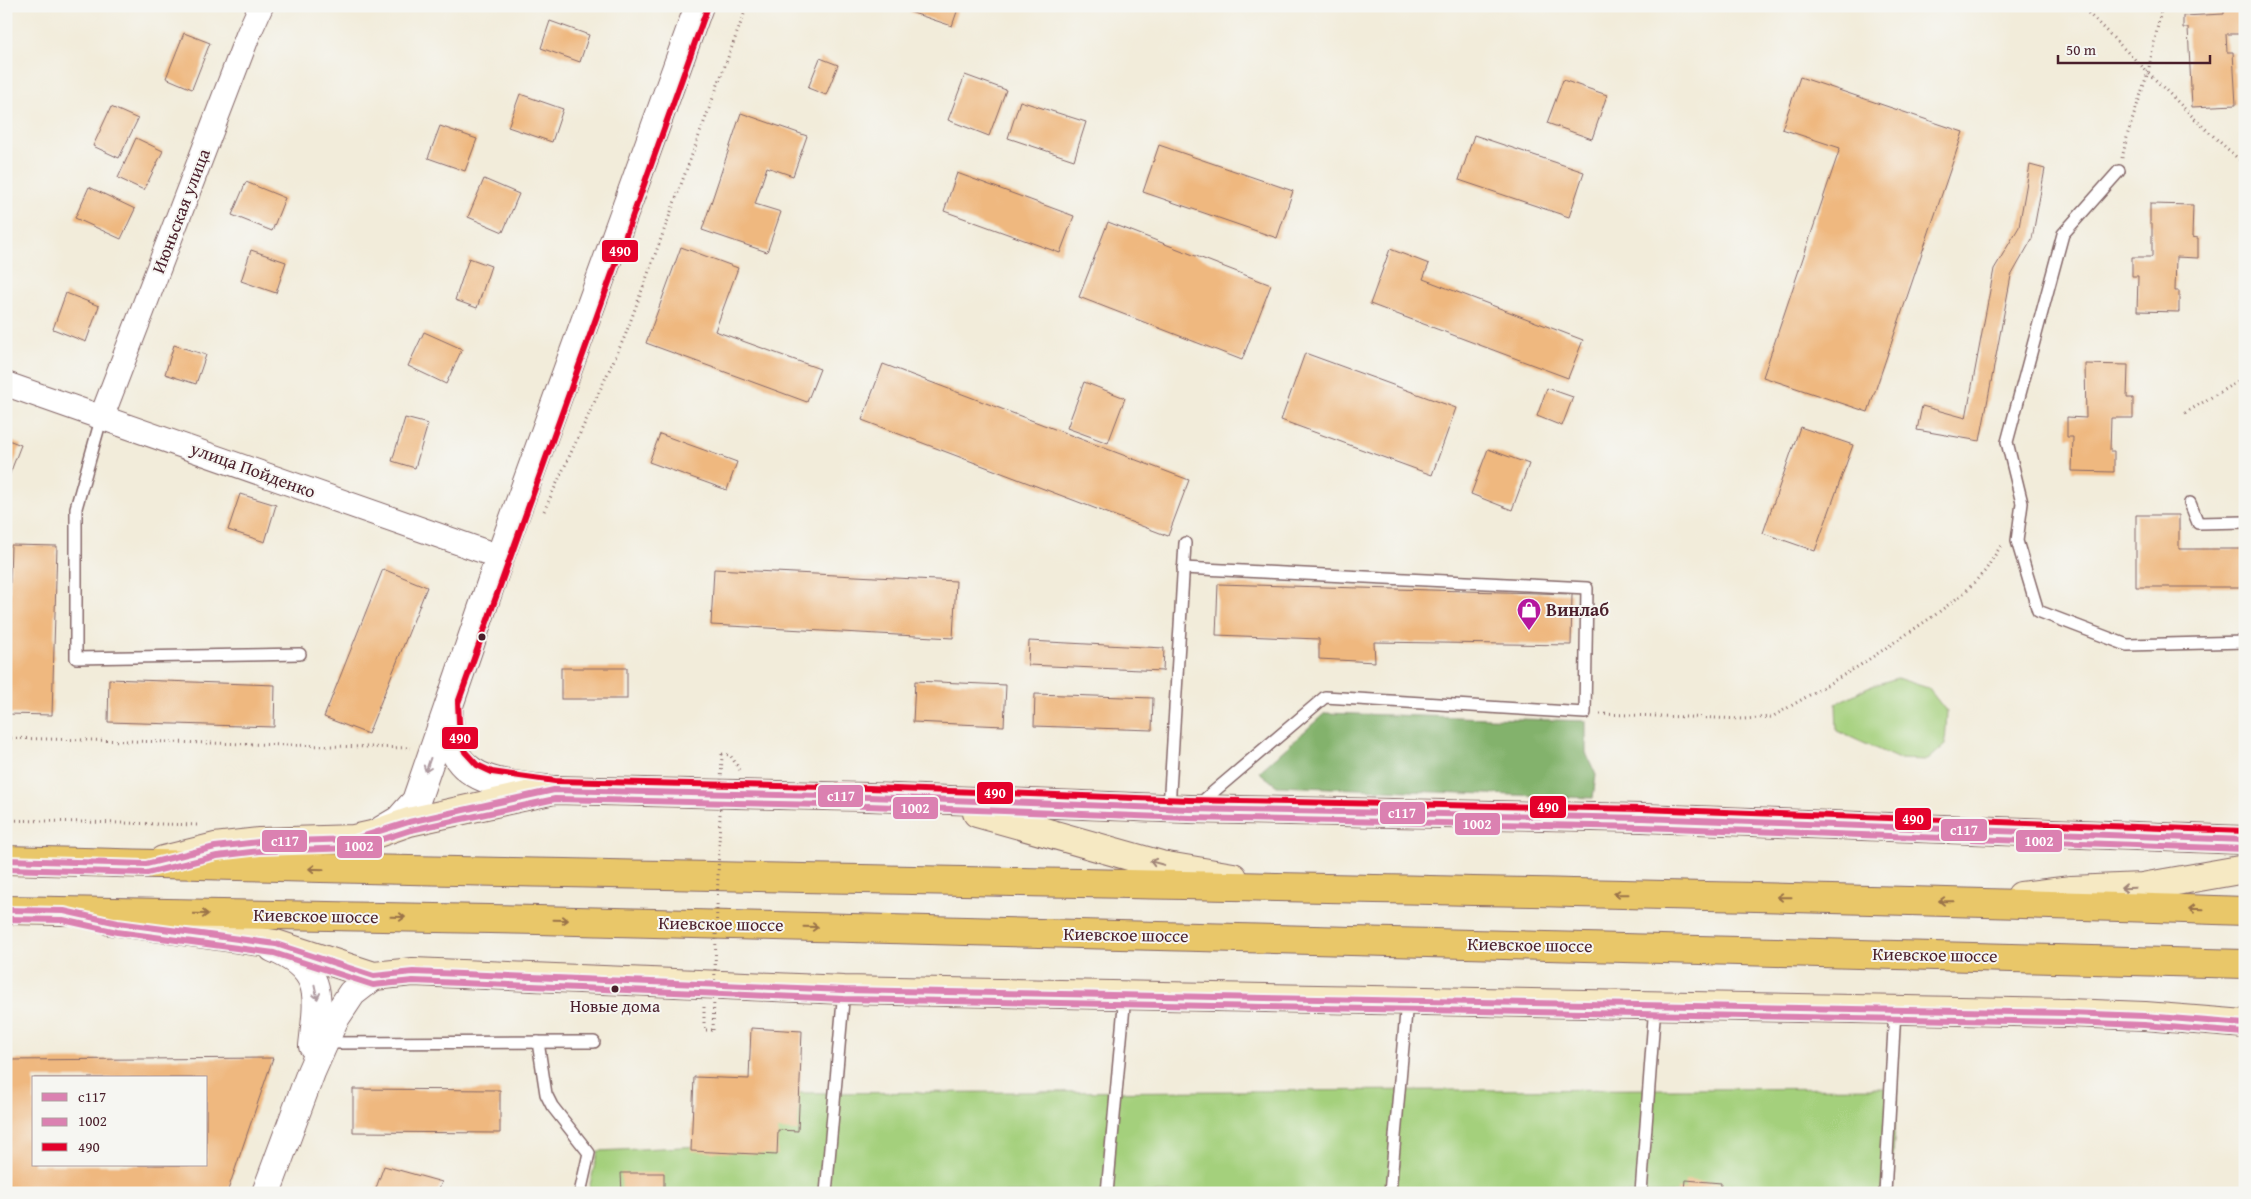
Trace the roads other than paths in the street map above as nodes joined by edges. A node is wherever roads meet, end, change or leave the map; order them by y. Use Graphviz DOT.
graph roads {
  1 [pos="262,6"];
  2 [pos="699,6"];
  3 [pos="2120,171"];
  4 [pos="6,384"];
  5 [pos="102,416"];
  6 [pos="2190,503"];
  7 [pos="2245,522"];
  8 [pos="1185,543"];
  9 [pos="500,557"];
  10 [pos="1183,568"];
  11 [pos="2245,642"];
  12 [pos="300,654"];
  13 [pos="449,702"];
  14 [pos="554,790"];
  15 [pos="869,797"];
  16 [pos="1179,808"];
  17 [pos="372,835"];
  18 [pos="2245,840"];
  19 [pos="6,860"];
  20 [pos="146,864"];
  21 [pos="2245,869"];
  22 [pos="1291,886"];
  23 [pos="1974,902"];
  24 [pos="6,910"];
  25 [pos="64,911"];
  26 [pos="2245,911"];
  27 [pos="256,941"];
  28 [pos="2245,964"];
  29 [pos="374,976"];
  30 [pos="844,990"];
  31 [pos="1125,996"];
  32 [pos="1407,1001"];
  33 [pos="1656,1005"];
  34 [pos="1895,1010"];
  35 [pos="2245,1024"];
  36 [pos="538,1042"];
  37 [pos="594,1042"];
  38 [pos="323,1043"];
  39 [pos="311,1072"];
  40 [pos="266,1193"];
  41 [pos="580,1193"];
  42 [pos="826,1193"];
  43 [pos="1107,1193"];
  44 [pos="1390,1193"];
  45 [pos="1641,1193"];
  46 [pos="1885,1193"];
  1 -- 5 [label="street, Июньская улица"];
  2 -- 9 [label="street"];
  3 -- 11 [label="lane"];
  4 -- 5 [label="street, улица Пойденко"];
  5 -- 9 [label="street, улица Пойденко"];
  5 -- 12 [label="lane"];
  6 -- 7 [label="lane"];
  8 -- 10 [label="lane"];
  9 -- 13 [label="street"];
  10 -- 16 [label="lane"];
  10 -- 16 [label="lane"];
  13 -- 14 [label="street"];
  13 -- 17 [label="street, one-way"];
  14 -- 15 [label="main road"];
  14 -- 17 [label="main road"];
  15 -- 16 [label="main road"];
  22 -- 15 [label="main road, one-way"];
  16 -- 18 [label="main road"];
  17 -- 20 [label="main road"];
  19 -- 20 [label="highway"];
  22 -- 20 [label="highway, one-way"];
  21 -- 23 [label="main road, one-way"];
  23 -- 22 [label="highway, one-way"];
  26 -- 23 [label="highway, one-way"];
  24 -- 25 [label="highway, Киевское шоссе"];
  25 -- 27 [label="main road"];
  25 -- 28 [label="highway, Киевское шоссе, one-way"];
  27 -- 29 [label="main road"];
  27 -- 39 [label="street, one-way"];
  29 -- 30 [label="main road"];
  29 -- 38 [label="street"];
  30 -- 31 [label="main road"];
  30 -- 42 [label="lane"];
  31 -- 32 [label="main road"];
  31 -- 43 [label="lane"];
  32 -- 33 [label="main road"];
  32 -- 44 [label="lane"];
  33 -- 34 [label="main road"];
  33 -- 45 [label="lane"];
  34 -- 35 [label="main road"];
  34 -- 46 [label="lane"];
  36 -- 37 [label="lane"];
  36 -- 38 [label="lane"];
  36 -- 41 [label="lane"];
  38 -- 39 [label="street"];
  39 -- 40 [label="street"];
}
